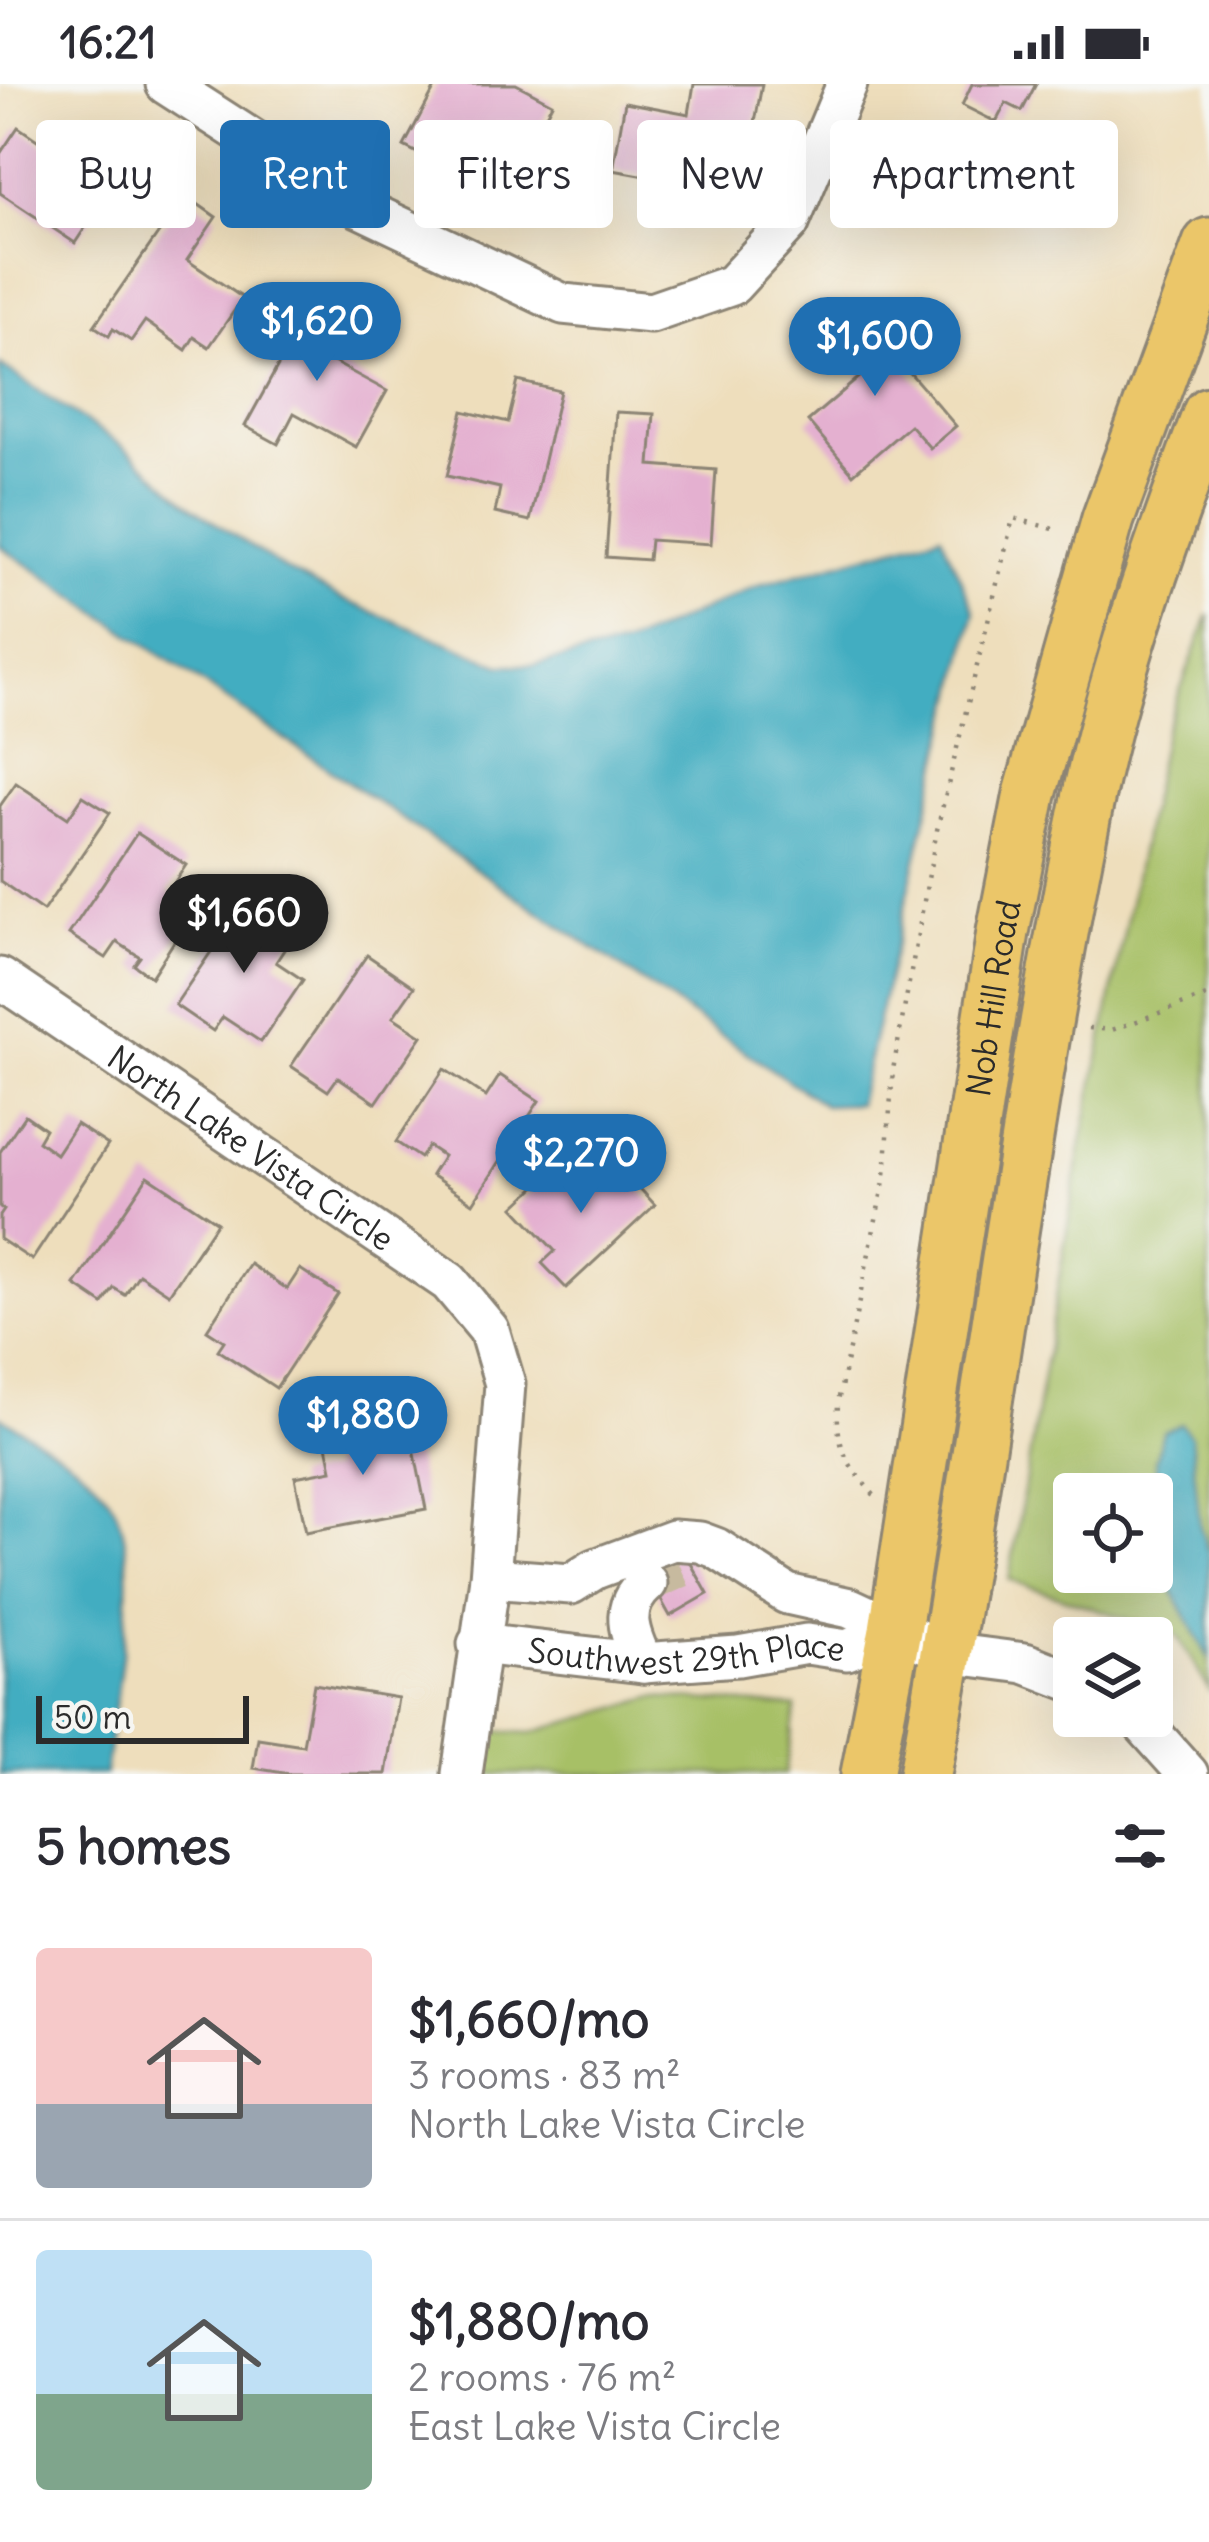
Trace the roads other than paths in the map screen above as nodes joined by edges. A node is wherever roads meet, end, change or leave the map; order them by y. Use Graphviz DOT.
graph roads {
  1 [pos="166,84"];
  2 [pos="847,84"];
  3 [pos="1209,244"];
  4 [pos="1209,413"];
  5 [pos="0,978"];
  6 [pos="716,1548"];
  7 [pos="490,1578"];
  8 [pos="571,1584"];
  9 [pos="654,1584"];
  10 [pos="895,1630"];
  11 [pos="478,1645"];
  12 [pos="947,1653"];
  13 [pos="644,1663"];
  14 [pos="1053,1674"];
  15 [pos="1155,1737"];
  16 [pos="462,1774"];
  17 [pos="867,1774"];
  18 [pos="925,1774"];
  19 [pos="1188,1774"];
  1 -- 2 [label="street"];
  3 -- 10 [label="main road, Nob Hill Road"];
  4 -- 12 [label="main road, Nob Hill Road"];
  5 -- 7 [label="street, North Lake Vista Circle"];
  6 -- 8 [label="street, Southwest 29th Place"];
  6 -- 9 [label="street"];
  6 -- 10 [label="street, Southwest 29th Place"];
  7 -- 8 [label="street, Southwest 29th Place"];
  7 -- 11 [label="street"];
  8 -- 9 [label="street, Southwest 29th Place"];
  9 -- 13 [label="street"];
  10 -- 12 [label="street"];
  10 -- 13 [label="street, Southwest 29th Place"];
  10 -- 17 [label="main road, Nob Hill Road"];
  11 -- 13 [label="street, Southwest 29th Place"];
  11 -- 16 [label="street"];
  12 -- 14 [label="street"];
  12 -- 18 [label="main road, Nob Hill Road"];
  15 -- 19 [label="street"];
}
